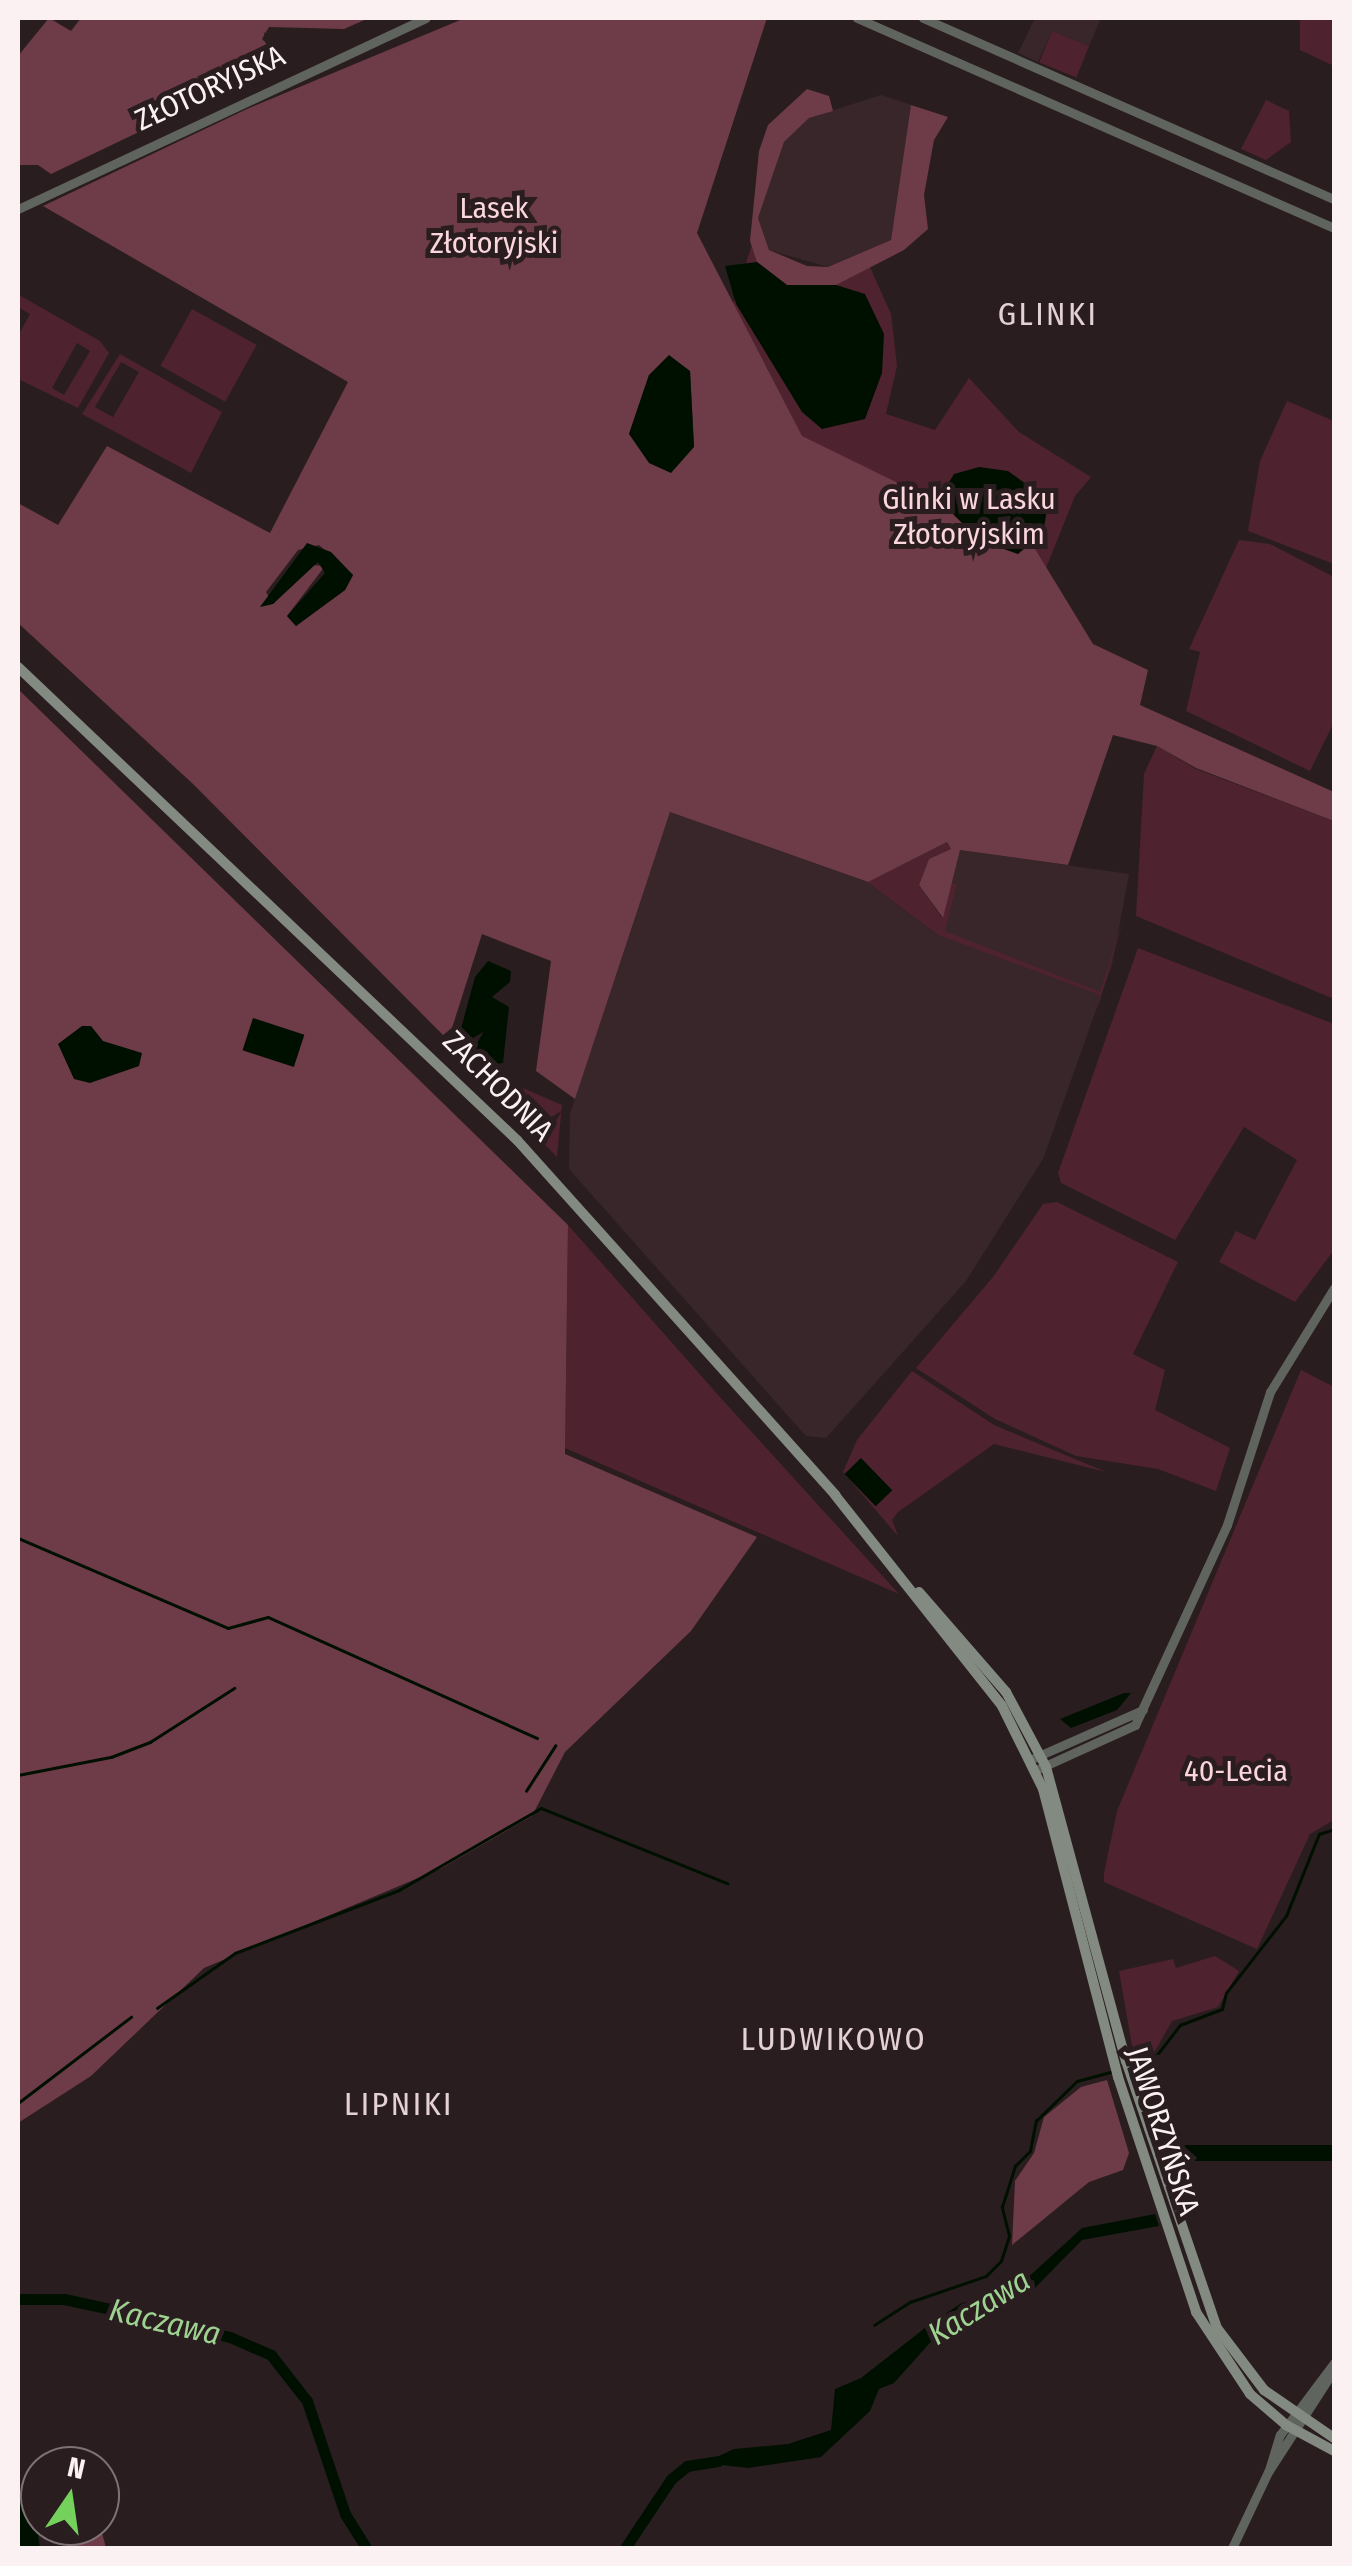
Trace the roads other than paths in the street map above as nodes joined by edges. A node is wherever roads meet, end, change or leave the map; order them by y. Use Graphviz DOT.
graph roads {
  1 [pos="426,18"];
  2 [pos="857,18"];
  3 [pos="923,18"];
  4 [pos="1334,199"];
  5 [pos="18,209"];
  6 [pos="1334,228"];
  7 [pos="18,666"];
  8 [pos="1334,1288"];
  9 [pos="1039,1763"];
  10 [pos="1120,2068"];
  11 [pos="1163,2194"];
  12 [pos="1176,2236"];
  13 [pos="1334,2366"];
  14 [pos="1299,2418"];
  15 [pos="1292,2429"];
  16 [pos="1334,2438"];
  17 [pos="1334,2451"];
  18 [pos="1232,2548"];
  1 -- 5 [label="street, ZŁOTORYJSKA"];
  2 -- 6 [label="street"];
  3 -- 4 [label="street"];
  7 -- 9 [label="main road, ZACHODNIA"];
  8 -- 9 [label="street"];
  9 -- 10 [label="main road, JAWORZYŃSKA"];
  10 -- 11 [label="main road, JAWORZYŃSKA"];
  10 -- 11 [label="main road, JAWORZYŃSKA"];
  11 -- 12 [label="main road, JAWORZYŃSKA"];
  12 -- 14 [label="main road, JAWORZYŃSKA"];
  12 -- 15 [label="main road, JAWORZYŃSKA"];
  13 -- 14 [label="street"];
  14 -- 15 [label="street"];
  14 -- 16 [label="main road, JAWORZYŃSKA"];
  15 -- 17 [label="main road, JAWORZYŃSKA"];
  15 -- 18 [label="street"];
}
